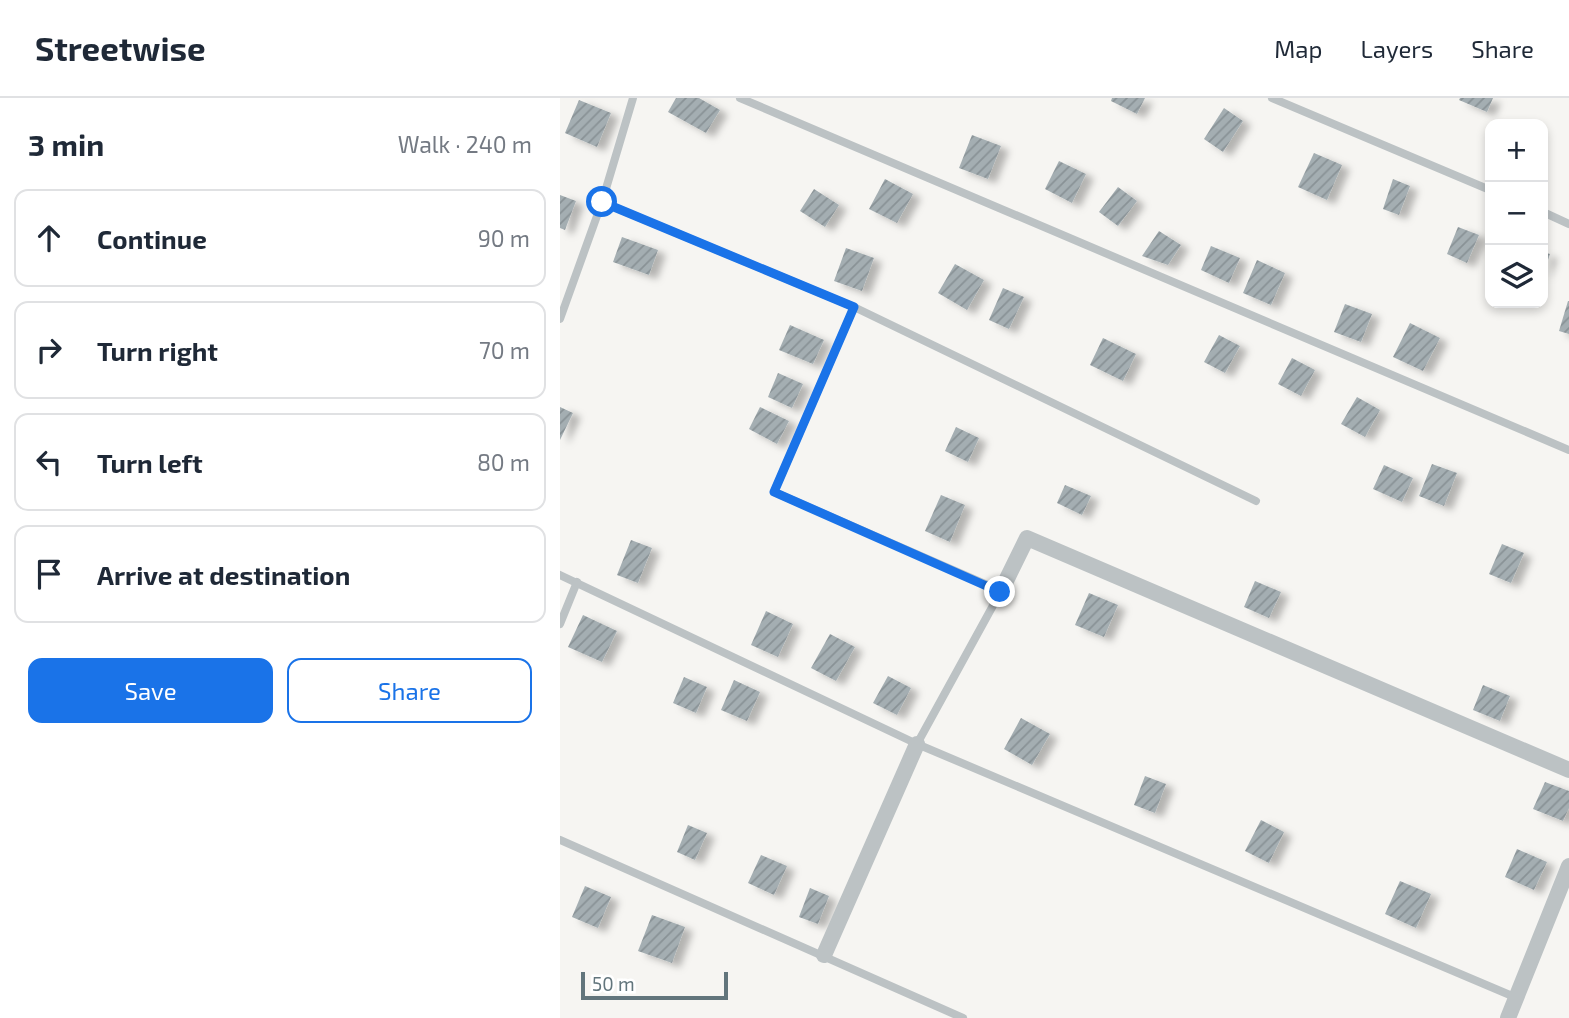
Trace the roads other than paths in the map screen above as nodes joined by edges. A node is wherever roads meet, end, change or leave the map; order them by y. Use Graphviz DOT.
graph roads {
  1 [pos="633,98"];
  2 [pos="740,98"];
  3 [pos="1272,98"];
  4 [pos="1485,188"];
  5 [pos="602,202"];
  6 [pos="1548,214"];
  7 [pos="1569,224"];
  8 [pos="854,307"];
  9 [pos="560,319"];
  10 [pos="1569,450"];
  11 [pos="1256,501"];
  12 [pos="560,575"];
  13 [pos="577,582"];
  14 [pos="1000,592"];
  15 [pos="560,624"];
  16 [pos="917,744"];
  17 [pos="1569,771"];
  18 [pos="560,840"];
  19 [pos="1569,866"];
  20 [pos="824,955"];
  21 [pos="1517,998"];
  22 [pos="963,1018"];
  23 [pos="1508,1018"];
  1 -- 5 [label="lane"];
  2 -- 10 [label="lane"];
  3 -- 4 [label="lane"];
  5 -- 8 [label="lane"];
  5 -- 9 [label="lane"];
  6 -- 7 [label="lane"];
  8 -- 11 [label="lane"];
  8 -- 14 [label="lane"];
  12 -- 13 [label="lane"];
  13 -- 15 [label="lane"];
  13 -- 16 [label="lane"];
  14 -- 16 [label="lane"];
  14 -- 17 [label="street"];
  16 -- 20 [label="street"];
  16 -- 21 [label="lane"];
  18 -- 20 [label="lane"];
  19 -- 21 [label="street"];
  20 -- 22 [label="lane"];
  21 -- 23 [label="street"];
}
